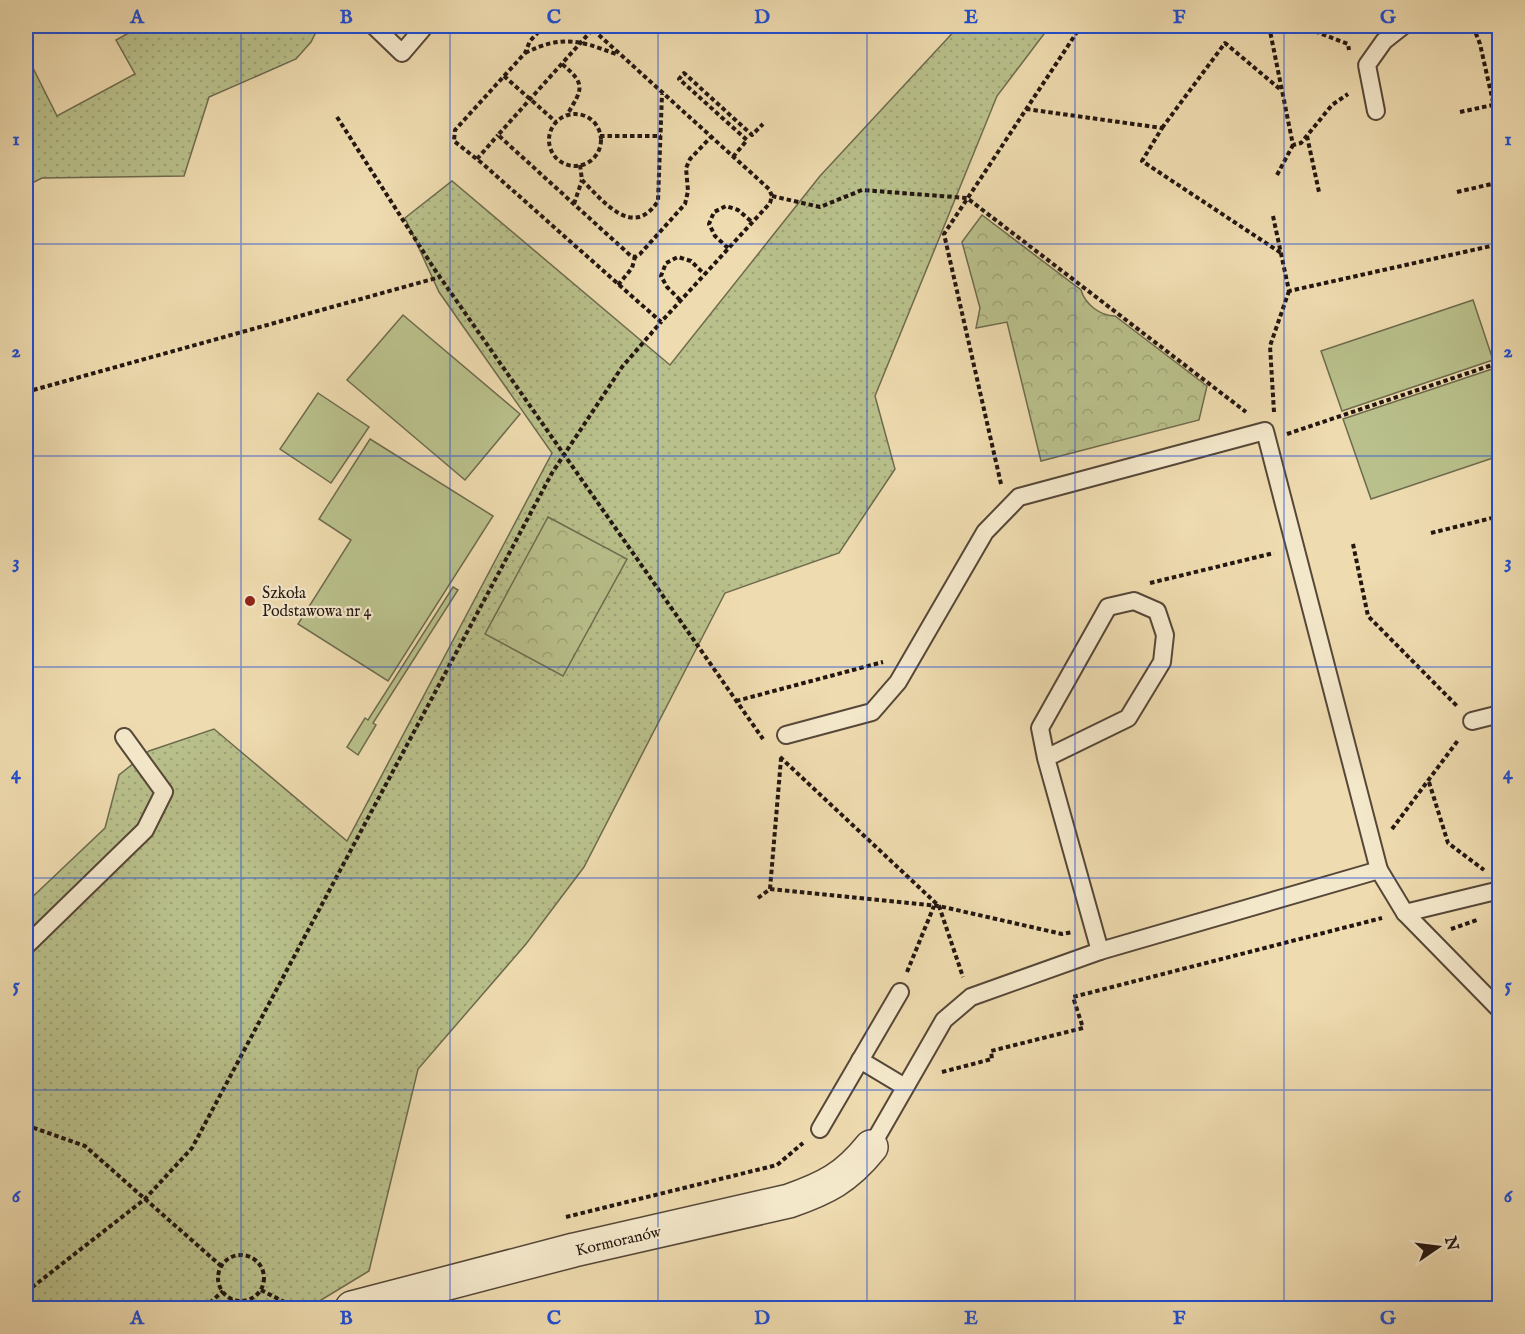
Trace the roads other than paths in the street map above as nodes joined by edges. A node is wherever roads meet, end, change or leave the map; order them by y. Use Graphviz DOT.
graph roads {
  1 [pos="374,26"];
  2 [pos="425,26"];
  3 [pos="1400,27"];
  4 [pos="1376,111"];
  5 [pos="1500,714"];
  6 [pos="1472,721"];
  7 [pos="786,735"];
  8 [pos="124,736"];
  9 [pos="1046,758"];
  10 [pos="1379,870"];
  11 [pos="1495,892"];
  12 [pos="1405,913"];
  13 [pos="26,946"];
  14 [pos="1100,951"];
  15 [pos="900,992"];
  16 [pos="1500,1011"];
  17 [pos="860,1060"];
  18 [pos="907,1083"];
  19 [pos="820,1129"];
  20 [pos="871,1147"];
  21 [pos="352,1308"];
  1 -- 2 [label="lane"];
  3 -- 4 [label="lane"];
  5 -- 6 [label="lane"];
  7 -- 10 [label="lane"];
  8 -- 13 [label="lane"];
  9 -- 9 [label="lane"];
  9 -- 14 [label="lane"];
  10 -- 12 [label="lane"];
  10 -- 14 [label="lane"];
  11 -- 12 [label="lane"];
  12 -- 16 [label="lane"];
  14 -- 18 [label="lane"];
  15 -- 17 [label="lane"];
  17 -- 18 [label="lane"];
  17 -- 19 [label="lane"];
  18 -- 20 [label="lane"];
  20 -- 21 [label="street, Kormoranów"];
}
